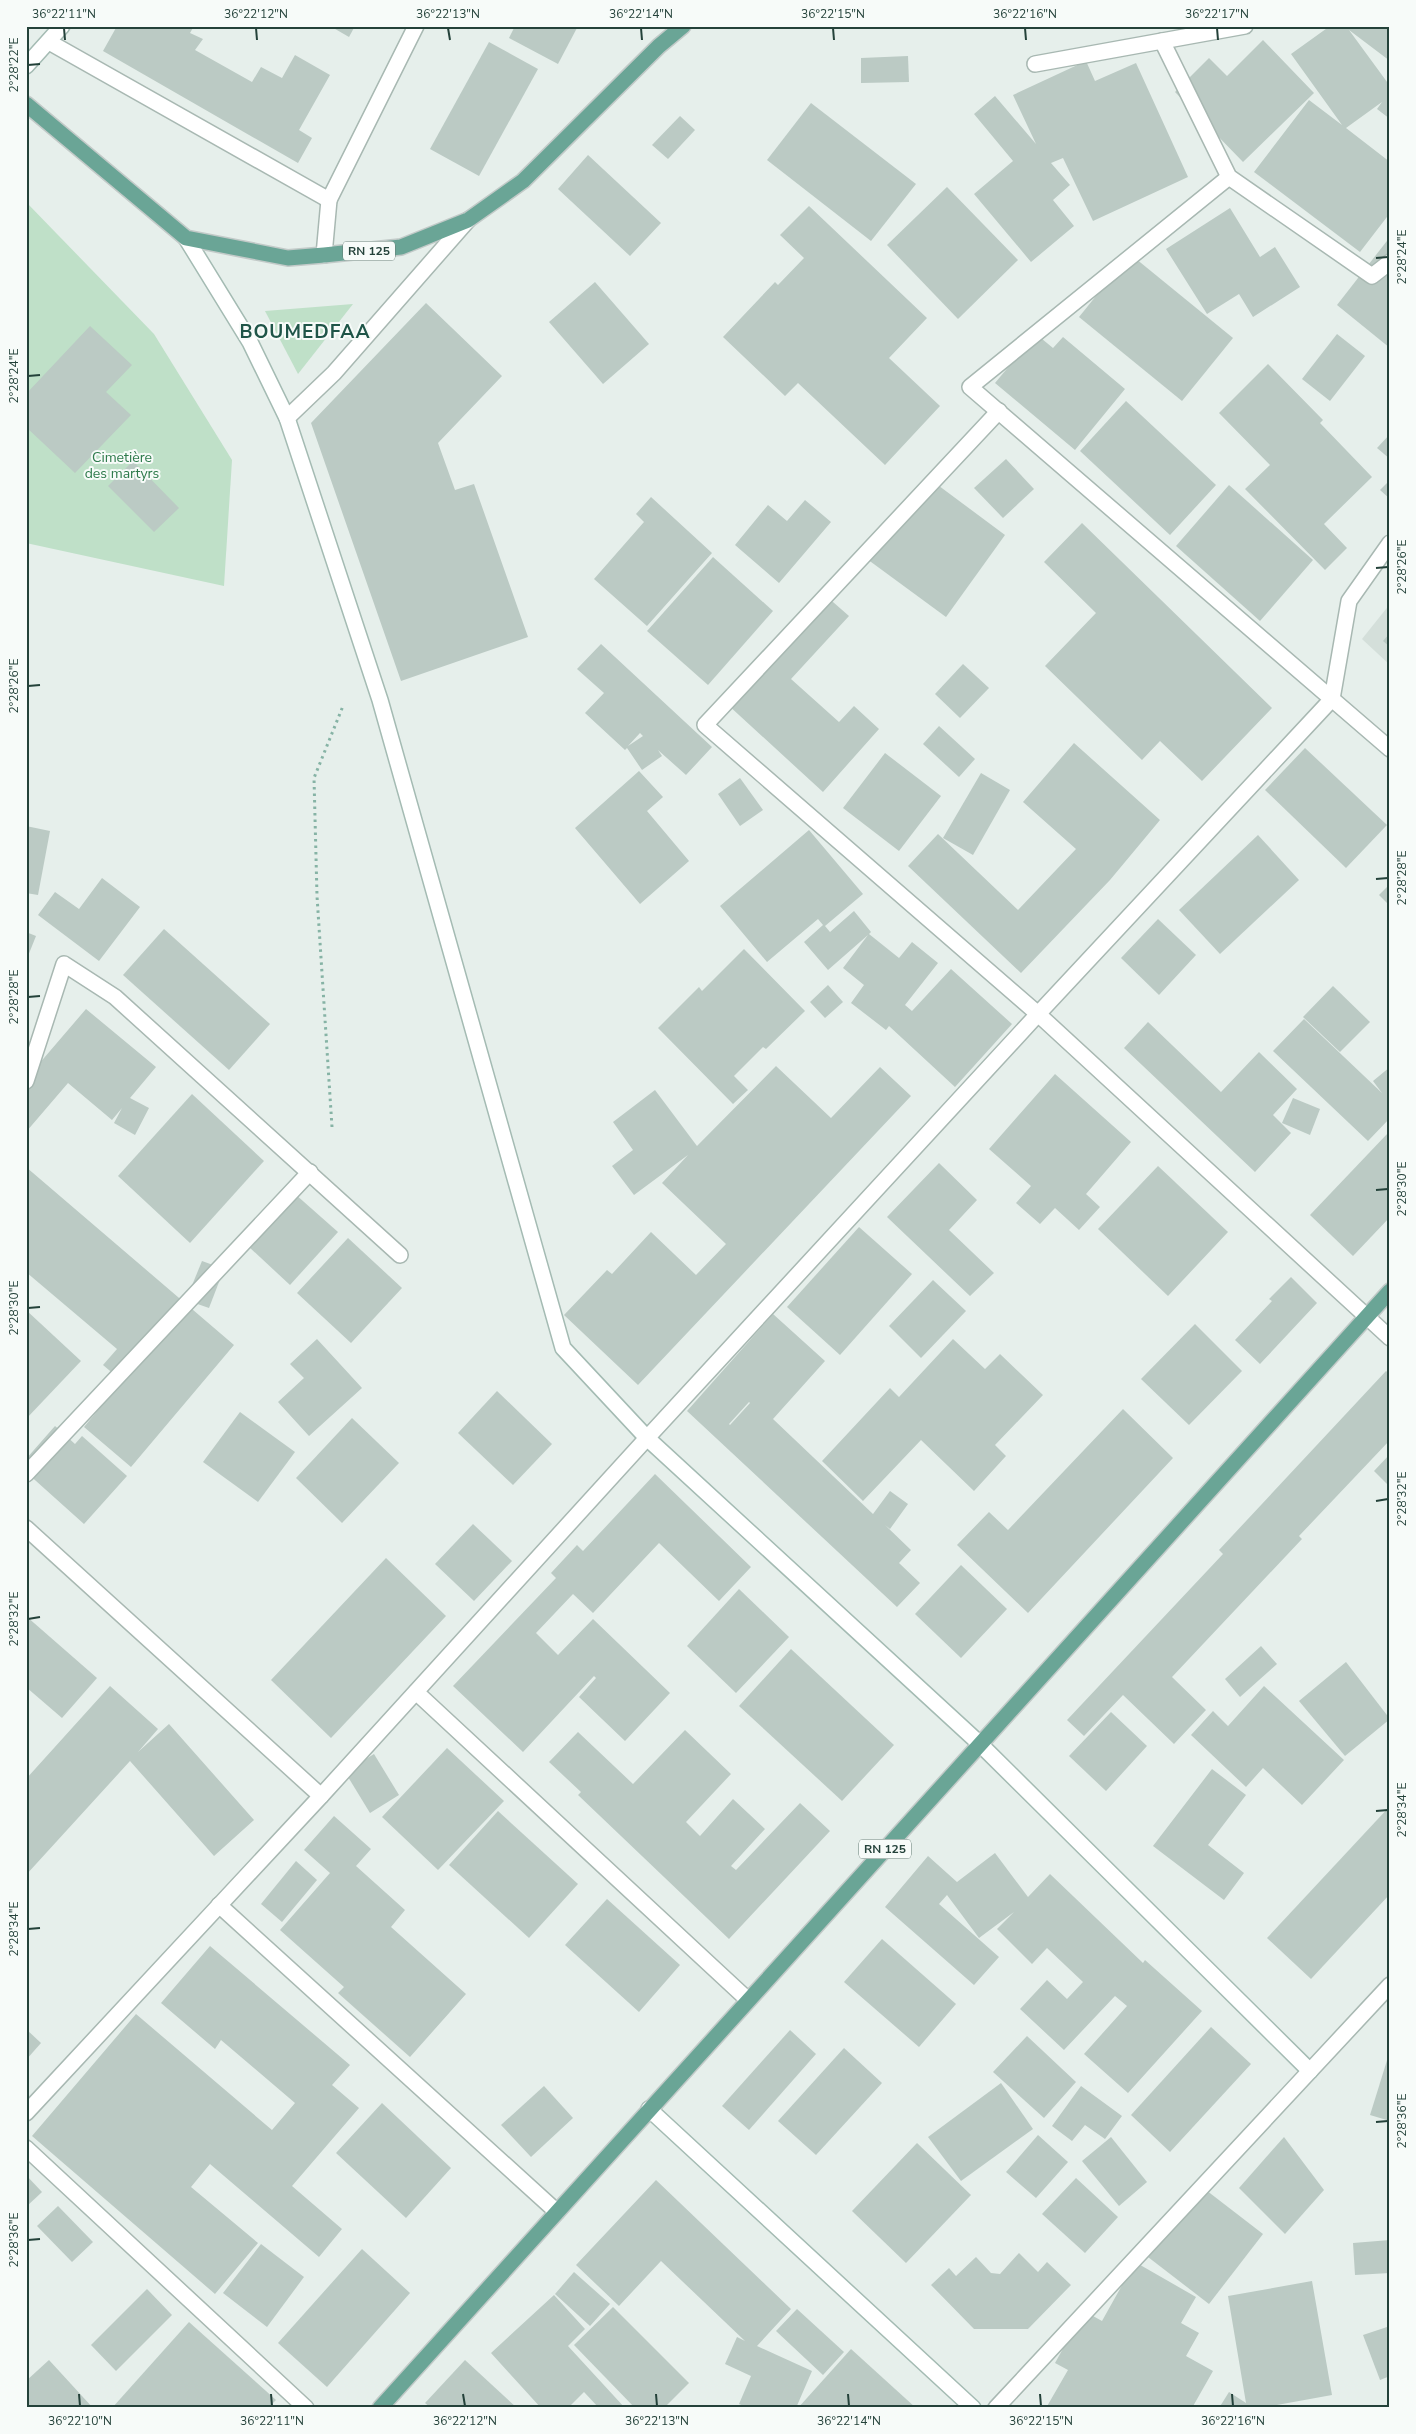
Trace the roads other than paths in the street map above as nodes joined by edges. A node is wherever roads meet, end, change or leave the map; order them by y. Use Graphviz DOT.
graph roads {
  1 [pos="62,26"];
  2 [pos="416,26"];
  3 [pos="683,26"];
  4 [pos="1245,26"];
  5 [pos="49,42"];
  6 [pos="1162,42"];
  7 [pos="1036,64"];
  8 [pos="26,66"];
  9 [pos="26,104"];
  10 [pos="1229,177"];
  11 [pos="329,200"];
  12 [pos="468,220"];
  13 [pos="186,238"];
  14 [pos="324,255"];
  15 [pos="1390,262"];
  16 [pos="999,411"];
  17 [pos="287,418"];
  18 [pos="1390,543"];
  19 [pos="1332,699"];
  20 [pos="1390,749"];
  21 [pos="1038,1014"];
  22 [pos="26,1081"];
  23 [pos="310,1172"];
  24 [pos="400,1255"];
  25 [pos="1390,1290"];
  26 [pos="1366,1317"];
  27 [pos="1390,1338"];
  28 [pos="647,1438"];
  29 [pos="26,1474"];
  30 [pos="26,1528"];
  31 [pos="416,1692"];
  32 [pos="980,1744"];
  33 [pos="321,1796"];
  34 [pos="219,1905"];
  35 [pos="1390,1985"];
  36 [pos="748,2000"];
  37 [pos="1310,2071"];
  38 [pos="649,2109"];
  39 [pos="26,2113"];
  40 [pos="26,2148"];
  41 [pos="557,2212"];
  42 [pos="306,2408"];
  43 [pos="380,2408"];
  44 [pos="973,2408"];
  45 [pos="996,2408"];
  1 -- 5 [label="street"];
  2 -- 11 [label="street"];
  3 -- 12 [label="main road, RN 125"];
  4 -- 6 [label="street"];
  5 -- 8 [label="street"];
  5 -- 11 [label="street"];
  6 -- 7 [label="street"];
  6 -- 10 [label="street"];
  9 -- 13 [label="main road, RN 125"];
  10 -- 15 [label="street"];
  10 -- 16 [label="street"];
  11 -- 14 [label="street"];
  12 -- 14 [label="main road, RN 125"];
  12 -- 17 [label="street"];
  13 -- 14 [label="main road, RN 125"];
  13 -- 17 [label="street"];
  16 -- 19 [label="street"];
  16 -- 21 [label="street"];
  17 -- 28 [label="street"];
  18 -- 19 [label="street"];
  19 -- 20 [label="street"];
  19 -- 21 [label="street"];
  21 -- 26 [label="street"];
  21 -- 28 [label="street"];
  22 -- 23 [label="street"];
  23 -- 24 [label="street"];
  23 -- 29 [label="street"];
  25 -- 26 [label="main road, RN 125"];
  26 -- 27 [label="street"];
  26 -- 32 [label="main road, RN 125"];
  28 -- 31 [label="street"];
  28 -- 32 [label="street"];
  30 -- 33 [label="street"];
  31 -- 33 [label="street"];
  31 -- 36 [label="street"];
  32 -- 36 [label="main road, RN 125"];
  32 -- 37 [label="street"];
  33 -- 34 [label="street"];
  34 -- 39 [label="street"];
  34 -- 41 [label="street"];
  35 -- 37 [label="street"];
  36 -- 38 [label="main road, RN 125"];
  37 -- 45 [label="street"];
  38 -- 41 [label="main road, RN 125"];
  38 -- 44 [label="street"];
  40 -- 42 [label="street"];
  41 -- 43 [label="main road, RN 125"];
}
